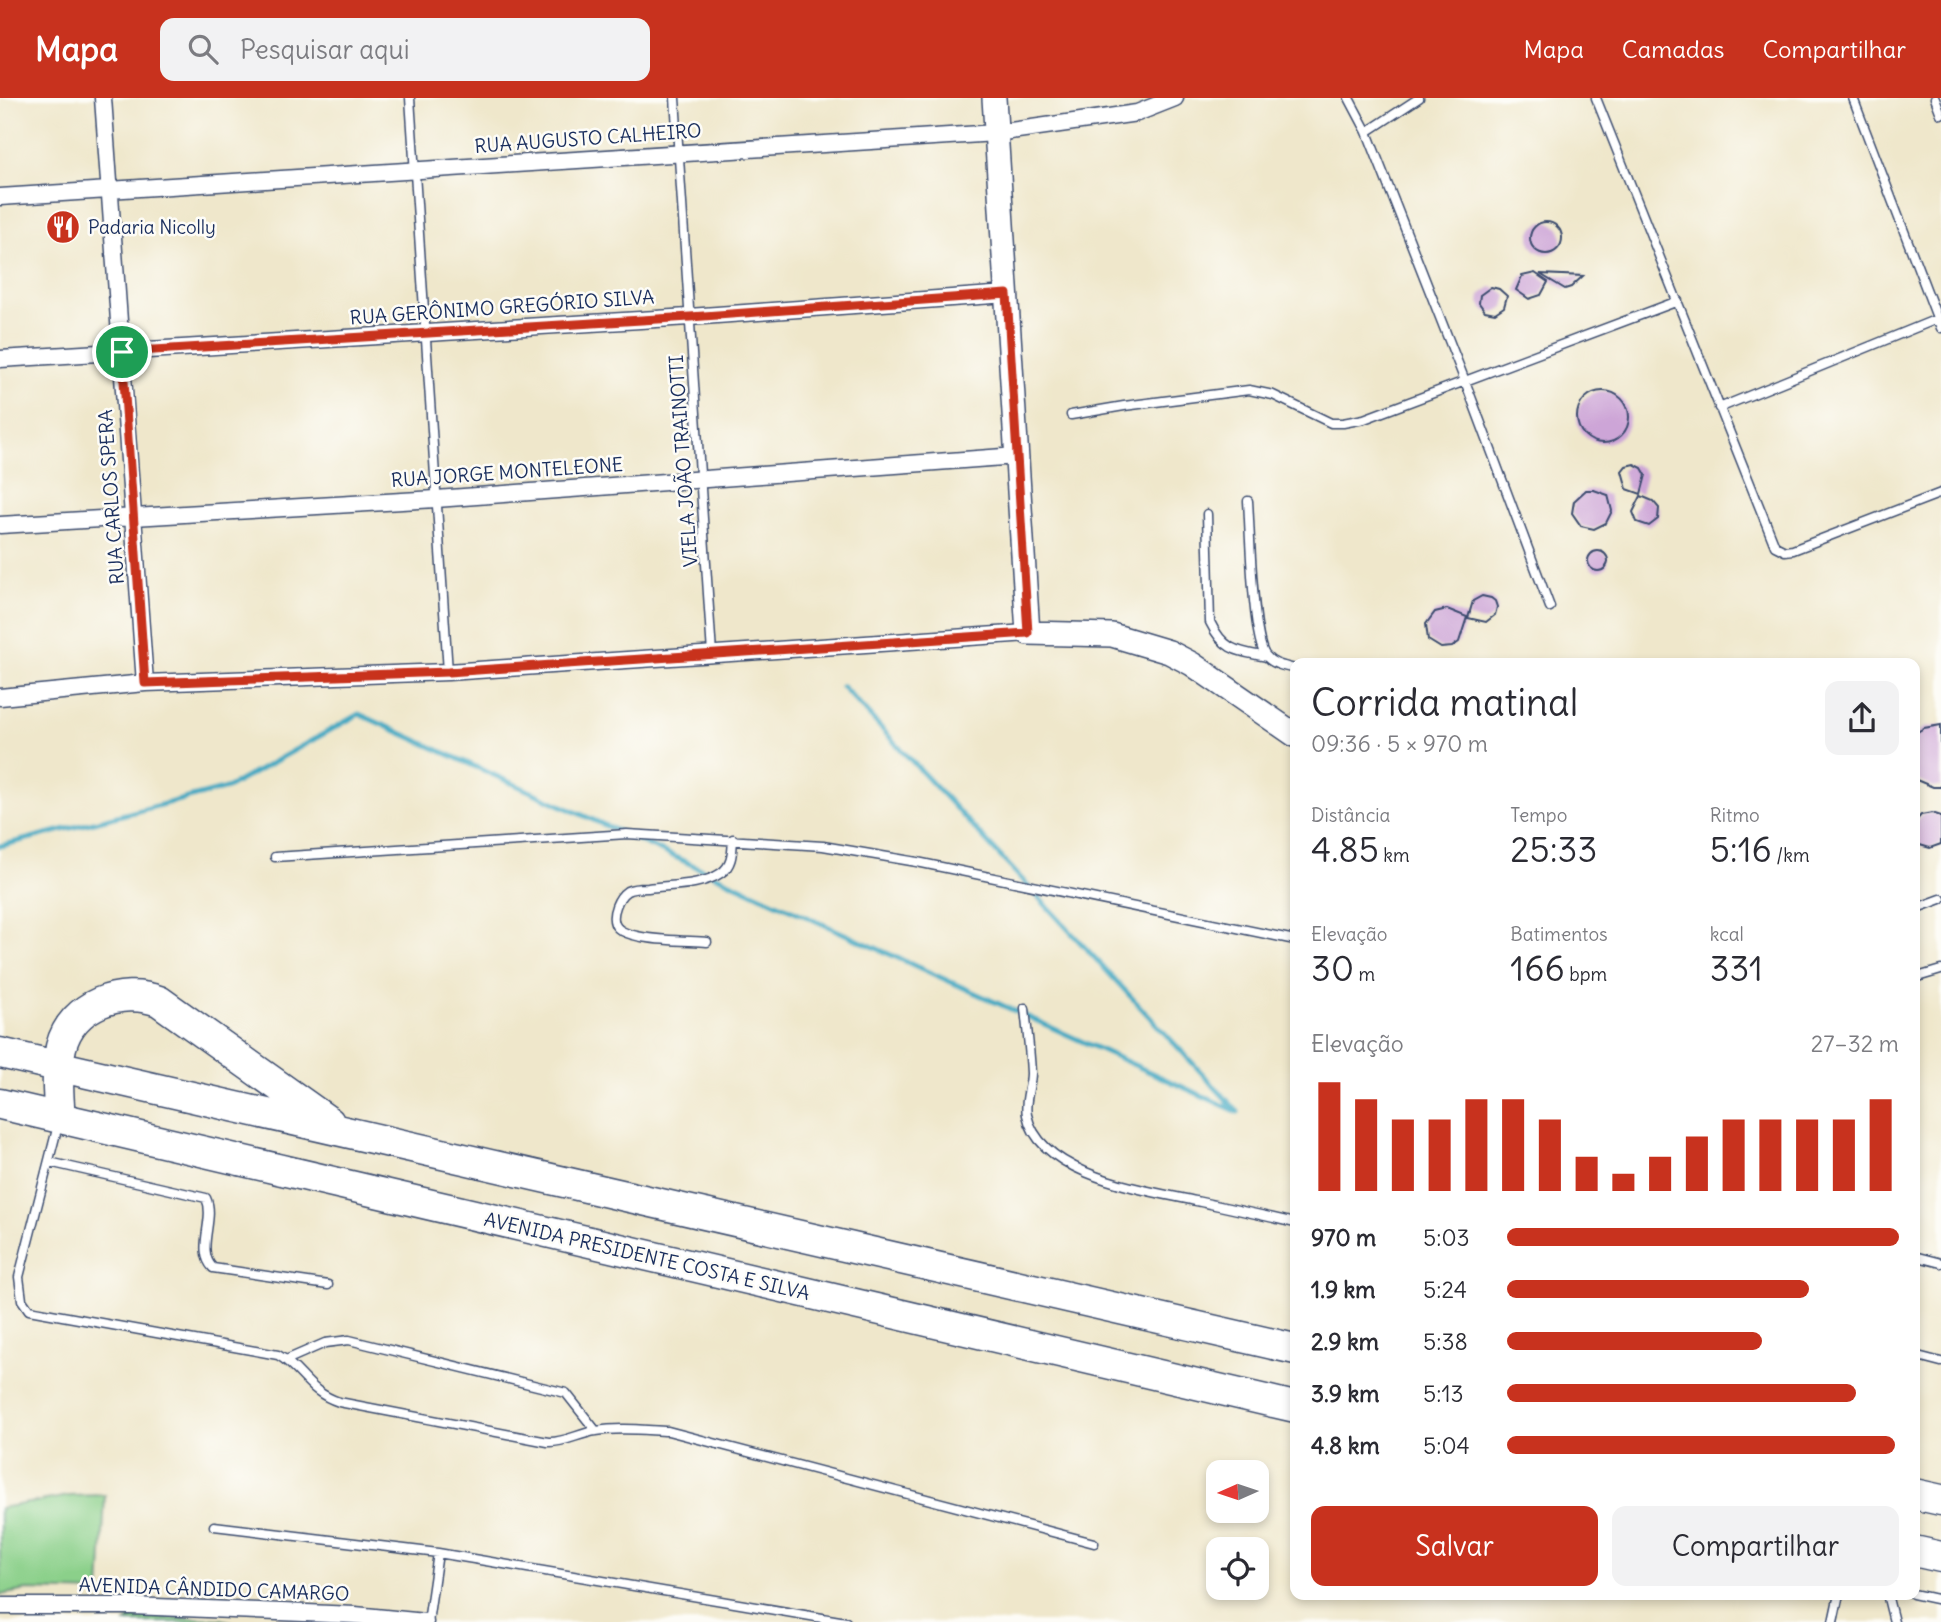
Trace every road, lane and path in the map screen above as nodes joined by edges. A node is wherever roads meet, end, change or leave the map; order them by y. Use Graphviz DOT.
graph roads {
  1 [pos="103,98"];
  2 [pos="410,98"];
  3 [pos="675,98"];
  4 [pos="994,98"];
  5 [pos="1175,98"];
  6 [pos="1349,98"];
  7 [pos="1419,98"];
  8 [pos="1596,98"];
  9 [pos="1853,98"];
  10 [pos="1935,98"];
  11 [pos="1941,114"];
  12 [pos="996,132"];
  13 [pos="1367,132"];
  14 [pos="678,153"];
  15 [pos="415,172"];
  16 [pos="110,188"];
  17 [pos="0,197"];
  18 [pos="1007,294"];
  19 [pos="1678,301"];
  20 [pos="690,317"];
  21 [pos="1937,319"];
  22 [pos="1941,328"];
  23 [pos="426,333"];
  24 [pos="122,352"];
  25 [pos="0,359"];
  26 [pos="1465,381"];
  27 [pos="1719,408"];
  28 [pos="1071,415"];
  29 [pos="1017,456"];
  30 [pos="700,478"];
  31 [pos="1941,493"];
  32 [pos="436,499"];
  33 [pos="1248,501"];
  34 [pos="1207,514"];
  35 [pos="133,517"];
  36 [pos="0,525"];
  37 [pos="1550,607"];
  38 [pos="1028,633"];
  39 [pos="712,654"];
  40 [pos="1267,657"];
  41 [pos="1290,668"];
  42 [pos="448,672"];
  43 [pos="145,683"];
  44 [pos="0,697"];
  45 [pos="1290,732"];
  46 [pos="733,839"];
  47 [pos="275,857"];
  48 [pos="1941,899"];
  49 [pos="1920,907"];
  50 [pos="1290,939"];
  51 [pos="706,942"];
  52 [pos="1941,970"];
  53 [pos="1920,976"];
  54 [pos="1025,1009"];
  55 [pos="0,1053"];
  56 [pos="60,1067"];
  57 [pos="4,1110"];
  58 [pos="60,1118"];
  59 [pos="344,1132"];
  60 [pos="49,1162"];
  61 [pos="1290,1222"];
  62 [pos="1920,1258"];
  63 [pos="1941,1263"];
  64 [pos="328,1285"];
  65 [pos="1290,1348"];
  66 [pos="1920,1357"];
  67 [pos="286,1360"];
  68 [pos="1941,1362"];
  69 [pos="1290,1406"];
  70 [pos="596,1431"];
  71 [pos="1920,1495"];
  72 [pos="1941,1500"];
  73 [pos="214,1527"];
  74 [pos="1094,1543"];
  75 [pos="438,1553"];
  76 [pos="1920,1553"];
  77 [pos="1941,1558"];
  78 [pos="1920,1596"];
  79 [pos="1838,1600"];
  80 [pos="1888,1600"];
  81 [pos="1941,1600"];
  82 [pos="0,1606"];
  83 [pos="102,1606"];
  84 [pos="277,1617"];
  85 [pos="348,1619"];
  86 [pos="109,1622"];
  87 [pos="427,1622"];
  88 [pos="846,1622"];
  89 [pos="1833,1622"];
  90 [pos="1894,1622"];
  1 -- 16 [label="street, RUA CARLOS SPERA"];
  2 -- 15 [label="lane"];
  3 -- 14 [label="lane, VIELA JOÃO TRAINOTTI"];
  4 -- 12 [label="street"];
  5 -- 12 [label="street, RUA AUGUSTO CALHEIRO"];
  6 -- 13 [label="lane"];
  7 -- 13 [label="lane"];
  8 -- 19 [label="lane"];
  9 -- 21 [label="lane"];
  10 -- 11 [label="lane"];
  12 -- 14 [label="street, RUA AUGUSTO CALHEIRO"];
  12 -- 18 [label="street"];
  13 -- 26 [label="lane"];
  14 -- 15 [label="street, RUA AUGUSTO CALHEIRO"];
  14 -- 20 [label="lane, VIELA JOÃO TRAINOTTI"];
  15 -- 16 [label="street, RUA AUGUSTO CALHEIRO"];
  15 -- 23 [label="lane"];
  16 -- 17 [label="street, RUA AUGUSTO CALHEIRO"];
  16 -- 24 [label="street, RUA CARLOS SPERA"];
  18 -- 20 [label="street, RUA GERÔNIMO GREGÓRIO SILVA"];
  18 -- 29 [label="street"];
  19 -- 26 [label="lane"];
  19 -- 27 [label="lane"];
  20 -- 23 [label="street, RUA GERÔNIMO GREGÓRIO SILVA"];
  20 -- 30 [label="lane, VIELA JOÃO TRAINOTTI"];
  21 -- 22 [label="lane"];
  21 -- 27 [label="lane"];
  23 -- 24 [label="street, RUA GERÔNIMO GREGÓRIO SILVA"];
  23 -- 32 [label="lane"];
  24 -- 25 [label="street, RUA GERÔNIMO GREGÓRIO SILVA"];
  24 -- 35 [label="street, RUA CARLOS SPERA"];
  26 -- 28 [label="lane"];
  26 -- 37 [label="lane"];
  27 -- 31 [label="lane"];
  29 -- 30 [label="street, RUA JORGE MONTELEONE"];
  29 -- 38 [label="street"];
  30 -- 32 [label="street, RUA JORGE MONTELEONE"];
  30 -- 39 [label="lane, VIELA JOÃO TRAINOTTI"];
  32 -- 35 [label="street, RUA JORGE MONTELEONE"];
  32 -- 42 [label="lane"];
  33 -- 40 [label="lane"];
  34 -- 40 [label="lane"];
  35 -- 36 [label="street, RUA JORGE MONTELEONE"];
  35 -- 43 [label="street, RUA CARLOS SPERA"];
  38 -- 39 [label="street"];
  38 -- 45 [label="street"];
  39 -- 42 [label="street"];
  40 -- 41 [label="lane"];
  42 -- 43 [label="street"];
  43 -- 44 [label="street"];
  46 -- 47 [label="lane"];
  46 -- 50 [label="lane"];
  46 -- 51 [label="lane"];
  48 -- 49 [label="lane"];
  52 -- 53 [label="lane"];
  54 -- 61 [label="lane"];
  55 -- 56 [label="highway"];
  56 -- 58 [label="highway"];
  56 -- 59 [label="highway"];
  56 -- 59 [label="highway"];
  57 -- 58 [label="highway, AVENIDA PRESIDENTE COSTA E SILVA"];
  58 -- 60 [label="lane"];
  58 -- 69 [label="highway, AVENIDA PRESIDENTE COSTA E SILVA"];
  59 -- 65 [label="highway"];
  60 -- 64 [label="lane"];
  60 -- 67 [label="lane"];
  62 -- 63 [label="lane"];
  66 -- 68 [label="lane"];
  67 -- 70 [label="lane"];
  67 -- 70 [label="lane"];
  70 -- 74 [label="lane"];
  71 -- 72 [label="highway"];
  73 -- 75 [label="lane"];
  75 -- 87 [label="lane"];
  75 -- 88 [label="lane"];
  76 -- 77 [label="highway"];
  78 -- 81 [label="lane"];
  79 -- 89 [label="lane"];
  80 -- 90 [label="lane"];
  82 -- 83 [label="street, AVENIDA CÂNDIDO CAMARGO"];
  83 -- 84 [label="street, AVENIDA CÂNDIDO CAMARGO"];
  83 -- 86 [label="street"];
  84 -- 85 [label="street, AVENIDA CÂNDIDO CAMARGO"];
  85 -- 87 [label="street, AVENIDA CÂNDIDO CAMARGO"];
}
